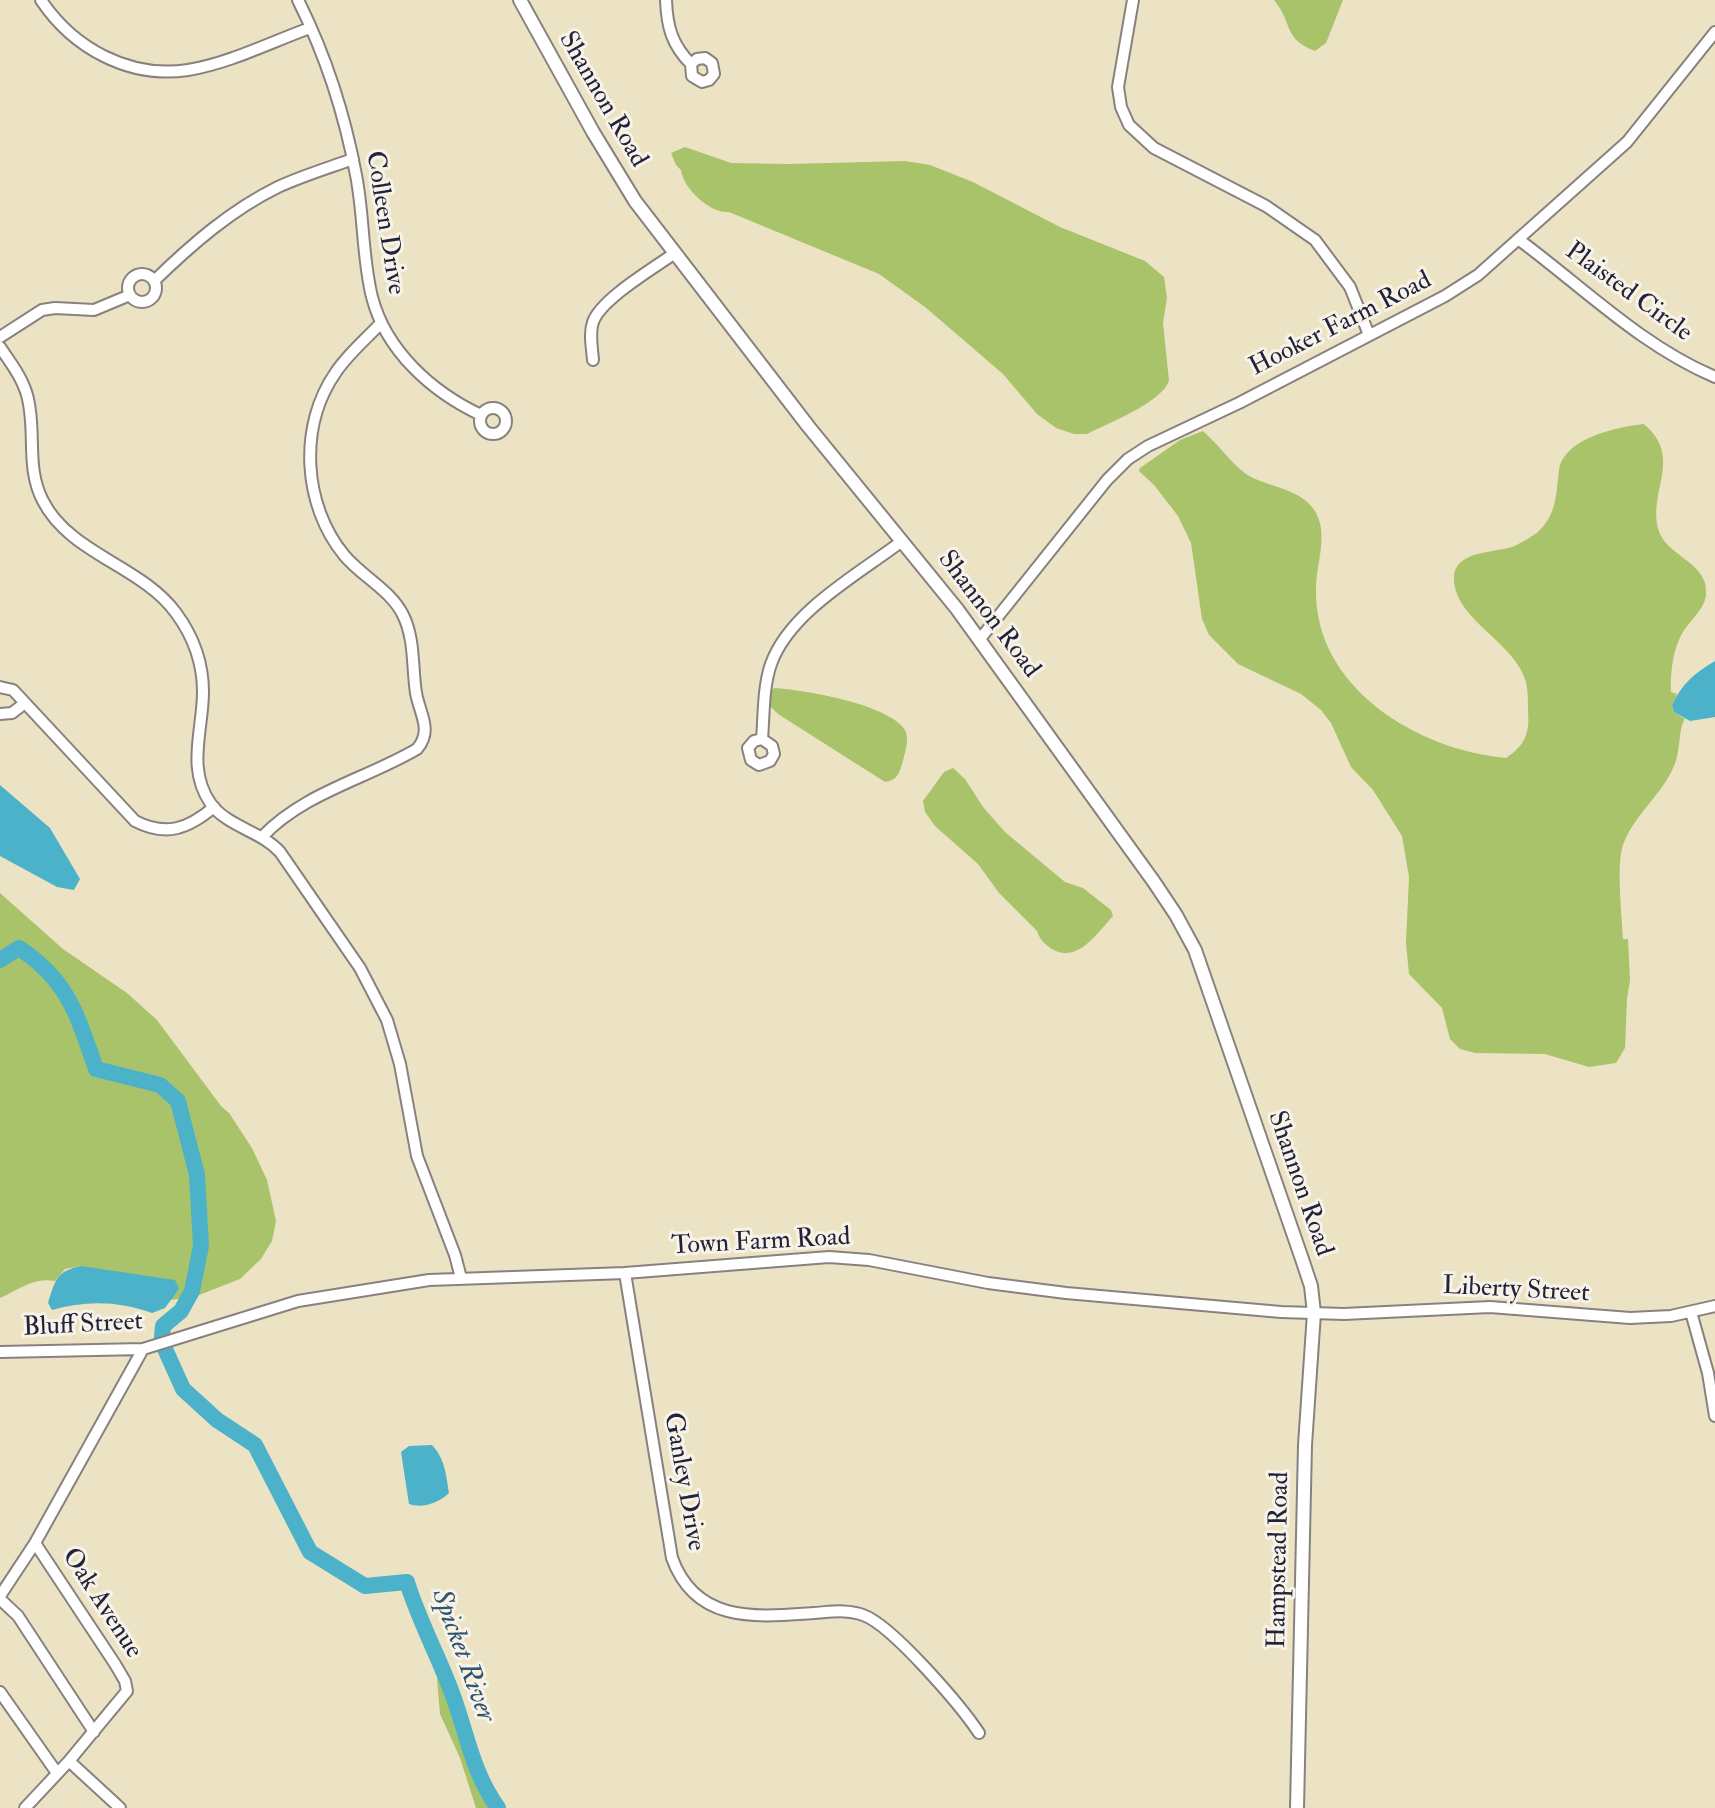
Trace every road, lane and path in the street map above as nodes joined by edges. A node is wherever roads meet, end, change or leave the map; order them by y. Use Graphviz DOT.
graph roads {
  1 [pos="41,0"];
  2 [pos="298,0"];
  3 [pos="520,0"];
  4 [pos="666,0"];
  5 [pos="1133,0"];
  6 [pos="310,28"];
  7 [pos="1715,32"];
  8 [pos="691,64"];
  9 [pos="353,159"];
  10 [pos="1518,239"];
  11 [pos="675,253"];
  12 [pos="154,281"];
  13 [pos="130,295"];
  14 [pos="381,323"];
  15 [pos="1369,335"];
  16 [pos="0,337"];
  17 [pos="0,347"];
  18 [pos="593,360"];
  19 [pos="1715,377"];
  20 [pos="481,415"];
  21 [pos="902,541"];
  22 [pos="980,639"];
  23 [pos="0,687"];
  24 [pos="25,703"];
  25 [pos="0,714"];
  26 [pos="762,739"];
  27 [pos="214,807"];
  28 [pos="262,837"];
  29 [pos="625,1273"];
  30 [pos="461,1278"];
  31 [pos="1715,1306"];
  32 [pos="1691,1312"];
  33 [pos="1314,1313"];
  34 [pos="213,1327"];
  35 [pos="143,1349"];
  36 [pos="0,1352"];
  37 [pos="1715,1416"];
  38 [pos="35,1543"];
  39 [pos="0,1597"];
  40 [pos="0,1692"];
  41 [pos="94,1732"];
  42 [pos="979,1733"];
  43 [pos="69,1761"];
  44 [pos="57,1773"];
  45 [pos="28,1804"];
  46 [pos="41,1808"];
  47 [pos="120,1808"];
  48 [pos="1297,1808"];
  1 -- 6 [label="street"];
  2 -- 6 [label="street, Colleen Drive"];
  3 -- 11 [label="street, Shannon Road"];
  4 -- 8 [label="street"];
  5 -- 15 [label="street"];
  6 -- 9 [label="street, Colleen Drive"];
  7 -- 10 [label="street, Hooker Farm Road"];
  9 -- 12 [label="street"];
  9 -- 14 [label="street, Colleen Drive"];
  10 -- 15 [label="street, Hooker Farm Road"];
  10 -- 19 [label="street, Plaisted Circle"];
  11 -- 18 [label="street"];
  11 -- 21 [label="street, Shannon Road"];
  12 -- 13 [label="street"];
  12 -- 13 [label="street"];
  13 -- 16 [label="street"];
  14 -- 20 [label="street, Colleen Drive"];
  14 -- 28 [label="street"];
  15 -- 22 [label="street, Hooker Farm Road"];
  17 -- 27 [label="street"];
  21 -- 22 [label="street, Shannon Road"];
  21 -- 26 [label="street"];
  22 -- 33 [label="street, Shannon Road"];
  23 -- 24 [label="street"];
  24 -- 25 [label="street"];
  24 -- 27 [label="street"];
  27 -- 28 [label="street"];
  28 -- 30 [label="street"];
  29 -- 30 [label="street, Town Farm Road"];
  29 -- 33 [label="street, Town Farm Road"];
  29 -- 42 [label="street, Ganley Drive"];
  30 -- 34 [label="street, Town Farm Road"];
  31 -- 32 [label="street, Liberty Street"];
  32 -- 33 [label="street, Liberty Street"];
  32 -- 37 [label="street"];
  33 -- 48 [label="street, Hampstead Road"];
  34 -- 35 [label="street, Bluff Street"];
  35 -- 36 [label="street, Bluff Street"];
  35 -- 38 [label="street"];
  38 -- 39 [label="street"];
  38 -- 41 [label="street, Oak Avenue"];
  39 -- 41 [label="street"];
  40 -- 44 [label="street"];
  41 -- 43 [label="street"];
  43 -- 44 [label="street"];
  43 -- 47 [label="street"];
  44 -- 45 [label="street"];
  45 -- 46 [label="street"];
}
